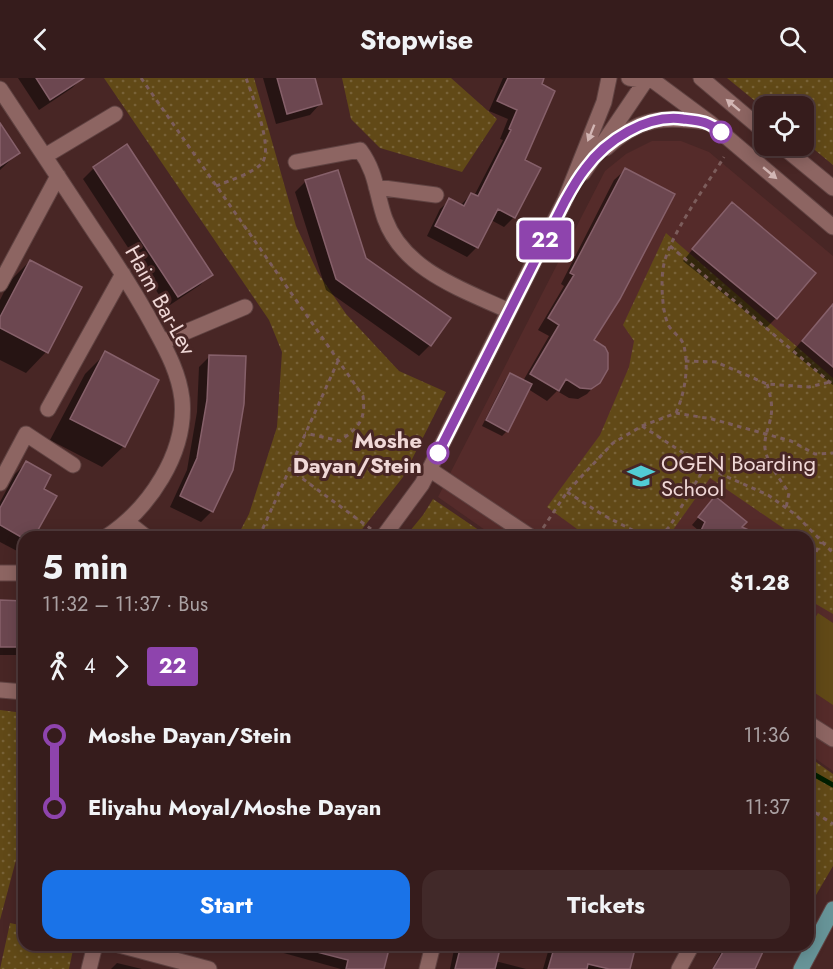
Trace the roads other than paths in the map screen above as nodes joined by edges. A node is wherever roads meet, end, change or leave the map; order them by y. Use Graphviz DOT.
graph roads {
  1 [pos="609,78"];
  2 [pos="629,78"];
  3 [pos="701,78"];
  4 [pos="651,79"];
  5 [pos="0,89"];
  6 [pos="115,114"];
  7 [pos="709,122"];
  8 [pos="754,123"];
  9 [pos="45,156"];
  10 [pos="794,156"];
  11 [pos="296,162"];
  12 [pos="586,167"];
  13 [pos="58,176"];
  14 [pos="376,187"];
  15 [pos="833,188"];
  16 [pos="436,195"];
  17 [pos="565,201"];
  18 [pos="833,226"];
  19 [pos="123,274"];
  20 [pos="0,284"];
  21 [pos="245,307"];
  22 [pos="509,311"];
  23 [pos="162,342"];
  24 [pos="48,409"];
  25 [pos="73,465"];
  26 [pos="429,469"];
  27 [pos="0,483"];
  28 [pos="127,522"];
  29 [pos="114,531"];
  30 [pos="138,531"];
  31 [pos="381,531"];
  32 [pos="535,531"];
  33 [pos="0,573"];
  34 [pos="18,573"];
  35 [pos="0,690"];
  36 [pos="18,692"];
  37 [pos="814,727"];
  38 [pos="833,739"];
  39 [pos="833,909"];
  40 [pos="814,945"];
  41 [pos="94,951"];
  42 [pos="142,951"];
  43 [pos="432,951"];
  44 [pos="689,951"];
  45 [pos="811,951"];
  46 [pos="89,969"];
  47 [pos="209,969"];
  48 [pos="427,969"];
  49 [pos="679,969"];
  50 [pos="801,969"];
  1 -- 17 [label="street, one-way"];
  2 -- 4 [label="street"];
  8 -- 3 [label="street, one-way"];
  4 -- 7 [label="street"];
  4 -- 12 [label="street"];
  5 -- 9 [label="street, Haim Bar-Lev"];
  6 -- 9 [label="street"];
  7 -- 12 [label="street"];
  7 -- 18 [label="street, one-way"];
  9 -- 13 [label="street, Haim Bar-Lev"];
  10 -- 15 [label="street"];
  11 -- 14 [label="street"];
  12 -- 17 [label="street"];
  13 -- 19 [label="street, Haim Bar-Lev"];
  13 -- 20 [label="street"];
  14 -- 16 [label="street"];
  14 -- 22 [label="street"];
  17 -- 22 [label="street"];
  19 -- 23 [label="street, Haim Bar-Lev"];
  19 -- 24 [label="street"];
  21 -- 23 [label="street"];
  22 -- 26 [label="street"];
  23 -- 28 [label="street, Haim Bar-Lev"];
  25 -- 27 [label="street"];
  26 -- 31 [label="street"];
  26 -- 32 [label="street"];
  28 -- 29 [label="street, Haim Bar-Lev"];
  28 -- 30 [label="street"];
  33 -- 34 [label="street"];
  35 -- 36 [label="street"];
  37 -- 38 [label="street"];
  39 -- 40 [label="main road"];
  41 -- 46 [label="street"];
  42 -- 47 [label="street"];
  43 -- 48 [label="street"];
  44 -- 49 [label="street"];
  45 -- 50 [label="main road"];
}
